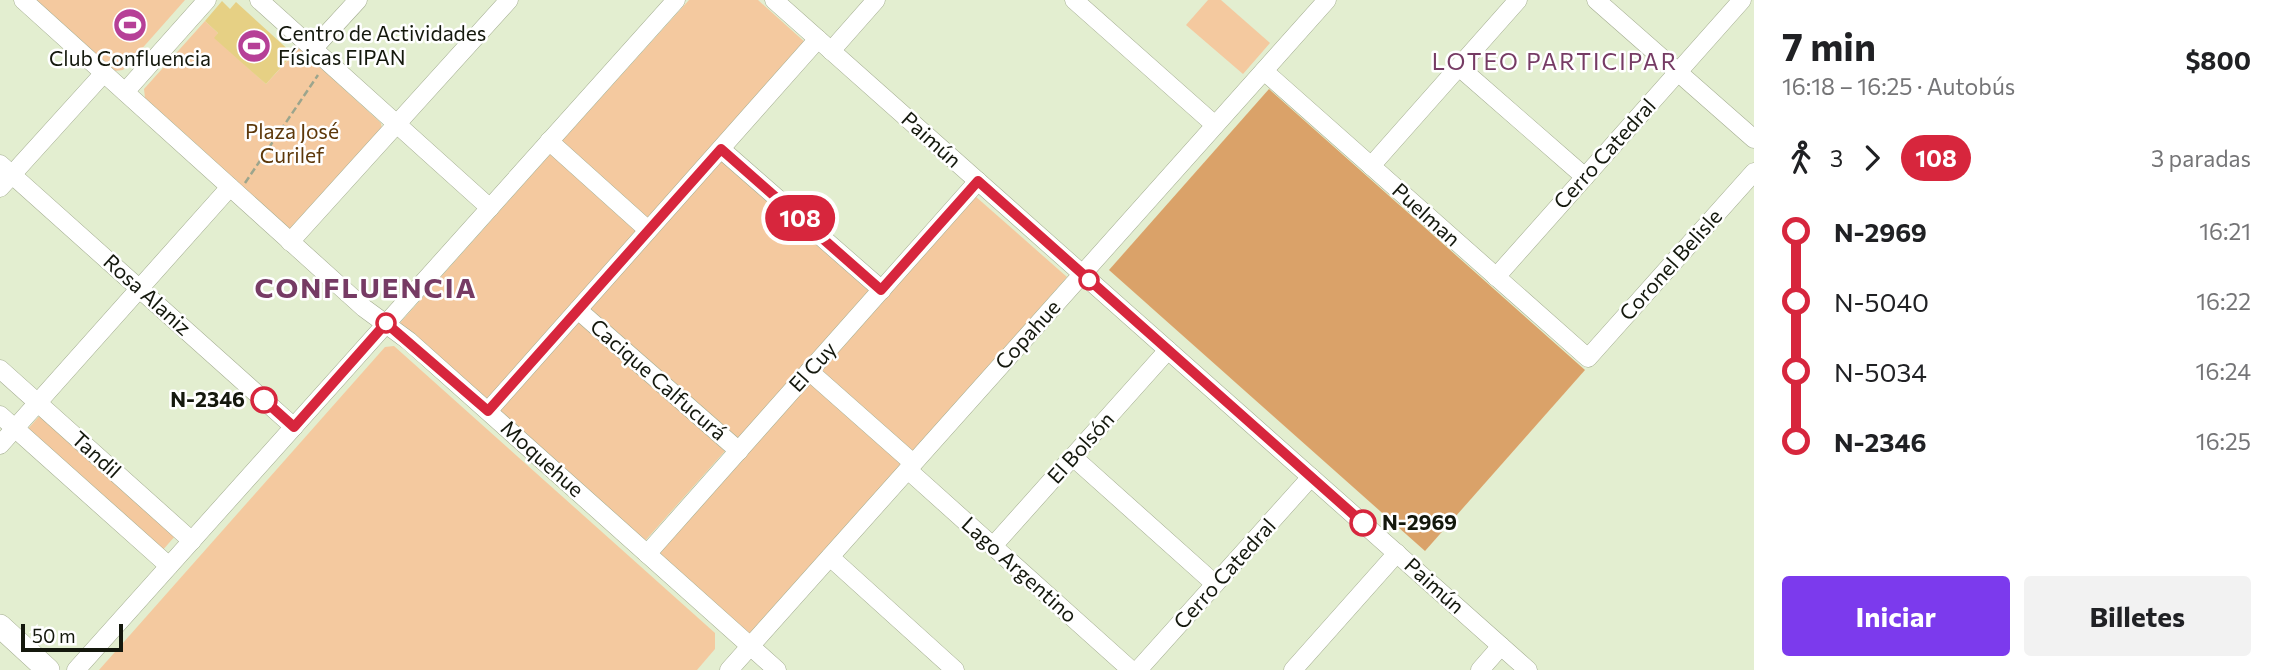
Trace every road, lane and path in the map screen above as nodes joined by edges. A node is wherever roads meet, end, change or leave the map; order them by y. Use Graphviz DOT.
graph roads {
  1 [pos="23,0"];
  2 [pos="207,0"];
  3 [pos="259,0"];
  4 [pos="358,0"];
  5 [pos="509,0"];
  6 [pos="676,0"];
  7 [pos="774,0"];
  8 [pos="876,0"];
  9 [pos="1327,0"];
  10 [pos="1518,0"];
  11 [pos="1596,0"];
  12 [pos="1742,0"];
  13 [pos="1083,3"];
  14 [pos="825,45"];
  15 [pos="313,49"];
  16 [pos="1459,67"];
  17 [pos="1264,71"];
  18 [pos="320,72"];
  19 [pos="1678,72"];
  20 [pos="104,73"];
  21 [pos="125,92"];
  22 [pos="397,124"];
  23 [pos="1216,125"];
  24 [pos="1754,139"];
  25 [pos="549,141"];
  26 [pos="721,149"];
  27 [pos="1371,166"];
  28 [pos="1754,172"];
  29 [pos="4,175"];
  30 [pos="1585,177"];
  31 [pos="978,181"];
  32 [pos="236,188"];
  33 [pos="490,208"];
  34 [pos="648,230"];
  35 [pos="290,242"];
  36 [pos="1082,274"];
  37 [pos="1496,277"];
  38 [pos="139,288"];
  39 [pos="881,290"];
  40 [pos="578,310"];
  41 [pos="386,323"];
  42 [pos="1168,351"];
  43 [pos="1588,358"];
  44 [pos="0,369"];
  45 [pos="809,372"];
  46 [pos="37,403"];
  47 [pos="488,411"];
  48 [pos="0,415"];
  49 [pos="294,427"];
  50 [pos="15,428"];
  51 [pos="0,444"];
  52 [pos="738,451"];
  53 [pos="1073,457"];
  54 [pos="910,466"];
  55 [pos="1311,477"];
  56 [pos="192,541"];
  57 [pos="993,546"];
  58 [pos="647,554"];
  59 [pos="1397,554"];
  60 [pos="830,557"];
  61 [pos="169,566"];
  62 [pos="1216,584"];
  63 [pos="0,626"];
  64 [pos="751,646"];
  65 [pos="1501,646"];
  66 [pos="48,670"];
  67 [pos="76,670"];
  68 [pos="729,670"];
  69 [pos="777,670"];
  70 [pos="955,670"];
  71 [pos="1131,670"];
  72 [pos="1138,670"];
  73 [pos="1293,670"];
  74 [pos="1480,670"];
  75 [pos="1528,670"];
  1 -- 20 [label="street, Moquehue"];
  2 -- 21 [label="street"];
  3 -- 15 [label="street"];
  4 -- 15 [label="street"];
  5 -- 22 [label="street"];
  6 -- 25 [label="street"];
  7 -- 14 [label="street, Paimún"];
  8 -- 14 [label="street"];
  9 -- 17 [label="street, Copahue"];
  10 -- 16 [label="street"];
  11 -- 19 [label="street"];
  12 -- 19 [label="street, Cerro Catedral"];
  13 -- 23 [label="street"];
  14 -- 26 [label="street"];
  14 -- 31 [label="street, Paimún"];
  15 -- 22 [label="street"];
  16 -- 27 [label="street"];
  16 -- 30 [label="street"];
  17 -- 23 [label="street, Copahue"];
  17 -- 27 [label="street, Puelman"];
  18 -- 32 [label="path"];
  19 -- 24 [label="street"];
  19 -- 30 [label="street, Cerro Catedral"];
  20 -- 21 [label="street, Moquehue"];
  20 -- 29 [label="street"];
  21 -- 32 [label="street, Moquehue"];
  22 -- 33 [label="street"];
  22 -- 35 [label="street"];
  23 -- 36 [label="street, Copahue"];
  25 -- 33 [label="street"];
  25 -- 34 [label="street"];
  26 -- 34 [label="street"];
  26 -- 39 [label="street"];
  27 -- 37 [label="street, Puelman"];
  28 -- 43 [label="street, Coronel Belisle"];
  29 -- 38 [label="street, Rosa Alaniz"];
  30 -- 37 [label="street, Cerro Catedral"];
  31 -- 36 [label="street, Paimún"];
  31 -- 39 [label="street, El Cuy"];
  32 -- 35 [label="street, Moquehue"];
  32 -- 38 [label="street"];
  33 -- 41 [label="street"];
  34 -- 40 [label="street"];
  35 -- 41 [label="street, Moquehue"];
  36 -- 42 [label="street, Paimún"];
  36 -- 54 [label="street, Copahue"];
  37 -- 43 [label="street, Puelman"];
  38 -- 46 [label="street"];
  38 -- 49 [label="street, Rosa Alaniz"];
  39 -- 45 [label="street, El Cuy"];
  40 -- 47 [label="street"];
  40 -- 52 [label="street, Cacique Calfucurá"];
  41 -- 47 [label="street, Moquehue"];
  41 -- 49 [label="street"];
  42 -- 53 [label="street, El Bolsón"];
  42 -- 55 [label="street, Paimún"];
  44 -- 46 [label="street, Tandil"];
  45 -- 52 [label="street, El Cuy"];
  45 -- 54 [label="street, Lago Argentino"];
  46 -- 50 [label="street"];
  46 -- 56 [label="street, Tandil"];
  47 -- 58 [label="street, Moquehue"];
  48 -- 50 [label="street, Tandil"];
  49 -- 56 [label="street"];
  50 -- 51 [label="street"];
  50 -- 61 [label="street, Tandil"];
  52 -- 58 [label="street, El Cuy"];
  53 -- 57 [label="street, El Bolsón"];
  53 -- 62 [label="street"];
  54 -- 57 [label="street, Lago Argentino"];
  54 -- 60 [label="street, Copahue"];
  55 -- 59 [label="street, Paimún"];
  55 -- 62 [label="street, Cerro Catedral"];
  56 -- 61 [label="street"];
  57 -- 71 [label="street, Lago Argentino"];
  58 -- 64 [label="street, Moquehue"];
  59 -- 65 [label="street, Paimún"];
  59 -- 73 [label="street"];
  60 -- 64 [label="street, Copahue"];
  60 -- 70 [label="street"];
  61 -- 67 [label="street"];
  62 -- 72 [label="street, Cerro Catedral"];
  63 -- 66 [label="main road"];
  64 -- 68 [label="street, Copahue"];
  64 -- 69 [label="street, Moquehue"];
  65 -- 74 [label="street"];
  65 -- 75 [label="street, Paimún"];
}
